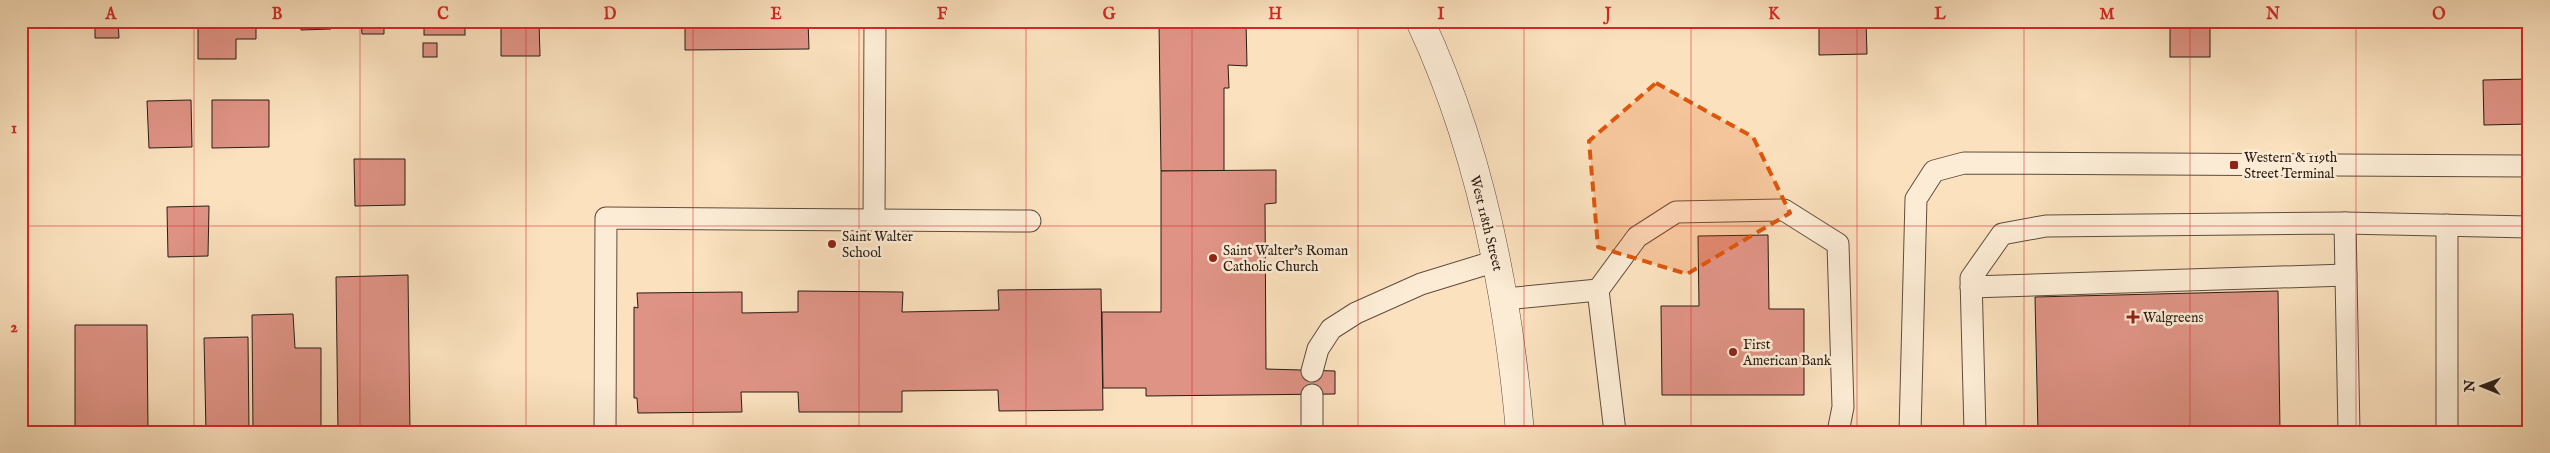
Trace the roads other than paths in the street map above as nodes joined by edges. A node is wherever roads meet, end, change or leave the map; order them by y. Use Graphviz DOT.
graph roads {
  1 [pos="875,21"];
  2 [pos="1420,21"];
  3 [pos="2529,166"];
  4 [pos="874,220"];
  5 [pos="1030,220"];
  6 [pos="2346,222"];
  7 [pos="2447,225"];
  8 [pos="2529,227"];
  9 [pos="1496,261"];
  10 [pos="2346,275"];
  11 [pos="1971,288"];
  12 [pos="1598,290"];
  13 [pos="1505,299"];
  14 [pos="1312,371"];
  15 [pos="1312,395"];
  16 [pos="604,432"];
  17 [pos="1312,432"];
  18 [pos="1520,432"];
  19 [pos="1615,432"];
  20 [pos="1838,432"];
  21 [pos="1910,432"];
  22 [pos="1975,432"];
  23 [pos="2349,432"];
  24 [pos="2447,432"];
  1 -- 4 [label="lane"];
  2 -- 9 [label="street, West 118th Street"];
  3 -- 21 [label="lane"];
  4 -- 5 [label="lane"];
  4 -- 16 [label="lane"];
  6 -- 7 [label="lane"];
  6 -- 10 [label="lane"];
  6 -- 11 [label="lane"];
  7 -- 8 [label="lane"];
  7 -- 24 [label="lane"];
  9 -- 13 [label="street, West 118th Street"];
  9 -- 14 [label="lane"];
  10 -- 11 [label="lane"];
  10 -- 23 [label="lane"];
  11 -- 22 [label="lane"];
  12 -- 13 [label="lane"];
  12 -- 19 [label="lane"];
  12 -- 20 [label="lane"];
  13 -- 18 [label="street, West 118th Street"];
  15 -- 17 [label="lane"];
}
